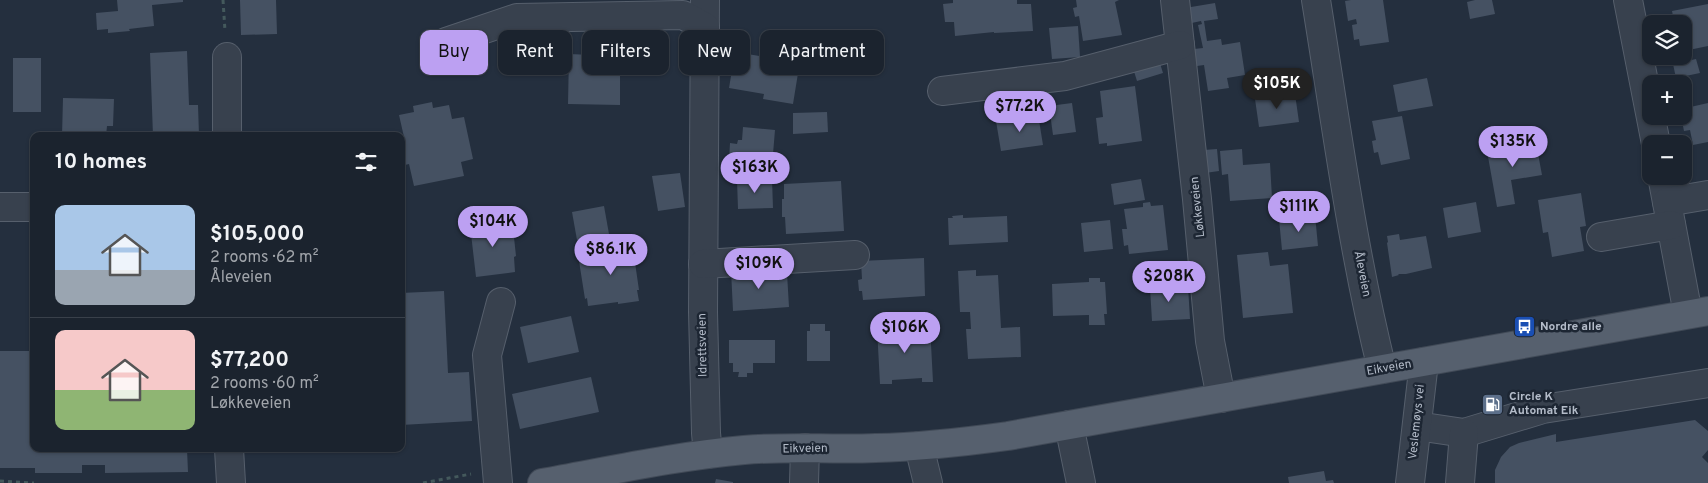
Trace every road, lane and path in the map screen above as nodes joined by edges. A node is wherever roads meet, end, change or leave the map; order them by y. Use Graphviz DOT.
graph roads {
  1 [pos="705,0"];
  2 [pos="1175,0"];
  3 [pos="1316,0"];
  4 [pos="1628,0"];
  5 [pos="705,27"];
  6 [pos="482,30"];
  7 [pos="1180,45"];
  8 [pos="227,57"];
  9 [pos="942,91"];
  10 [pos="227,132"];
  11 [pos="1654,135"];
  12 [pos="1708,195"];
  13 [pos="1667,201"];
  14 [pos="0,207"];
  15 [pos="30,207"];
  16 [pos="1601,237"];
  17 [pos="855,255"];
  18 [pos="703,264"];
  19 [pos="501,302"];
  20 [pos="1698,313"];
  21 [pos="1424,362"];
  22 [pos="1382,369"];
  23 [pos="1708,383"];
  24 [pos="1221,398"];
  25 [pos="1069,425"];
  26 [pos="1417,426"];
  27 [pos="1464,433"];
  28 [pos="919,446"];
  29 [pos="805,448"];
  30 [pos="229,452"];
  31 [pos="708,454"];
  32 [pos="497,476"];
  33 [pos="0,481"];
  34 [pos="559,481"];
  35 [pos="34,483"];
  36 [pos="231,483"];
  37 [pos="423,483"];
  38 [pos="804,483"];
  39 [pos="928,483"];
  40 [pos="1081,483"];
  41 [pos="1410,483"];
  42 [pos="1460,483"];
  1 -- 5 [label="street, Idrettsveien"];
  2 -- 7 [label="street, Løkkeveien"];
  3 -- 22 [label="street, Åleveien"];
  4 -- 11 [label="street"];
  5 -- 6 [label="street"];
  5 -- 18 [label="street, Idrettsveien"];
  7 -- 9 [label="street"];
  7 -- 24 [label="street, Løkkeveien"];
  8 -- 10 [label="street"];
  12 -- 13 [label="street"];
  13 -- 16 [label="street"];
  13 -- 20 [label="street"];
  14 -- 15 [label="street"];
  17 -- 18 [label="street"];
  18 -- 31 [label="street, Idrettsveien"];
  19 -- 32 [label="street"];
  20 -- 21 [label="main road, Eikveien"];
  21 -- 22 [label="main road, Eikveien"];
  21 -- 26 [label="street, Veslemøys vei"];
  22 -- 24 [label="main road, Eikveien"];
  23 -- 27 [label="street"];
  24 -- 25 [label="main road, Eikveien"];
  25 -- 28 [label="main road, Eikveien"];
  25 -- 40 [label="street"];
  26 -- 27 [label="street"];
  26 -- 41 [label="street, Veslemøys vei"];
  27 -- 42 [label="street"];
  28 -- 29 [label="main road, Eikveien"];
  28 -- 39 [label="street"];
  29 -- 31 [label="main road, Eikveien"];
  29 -- 38 [label="street"];
  30 -- 36 [label="street"];
  31 -- 34 [label="main road, Eikveien"];
  32 -- 37 [label="path"];
  33 -- 35 [label="path"];
}
